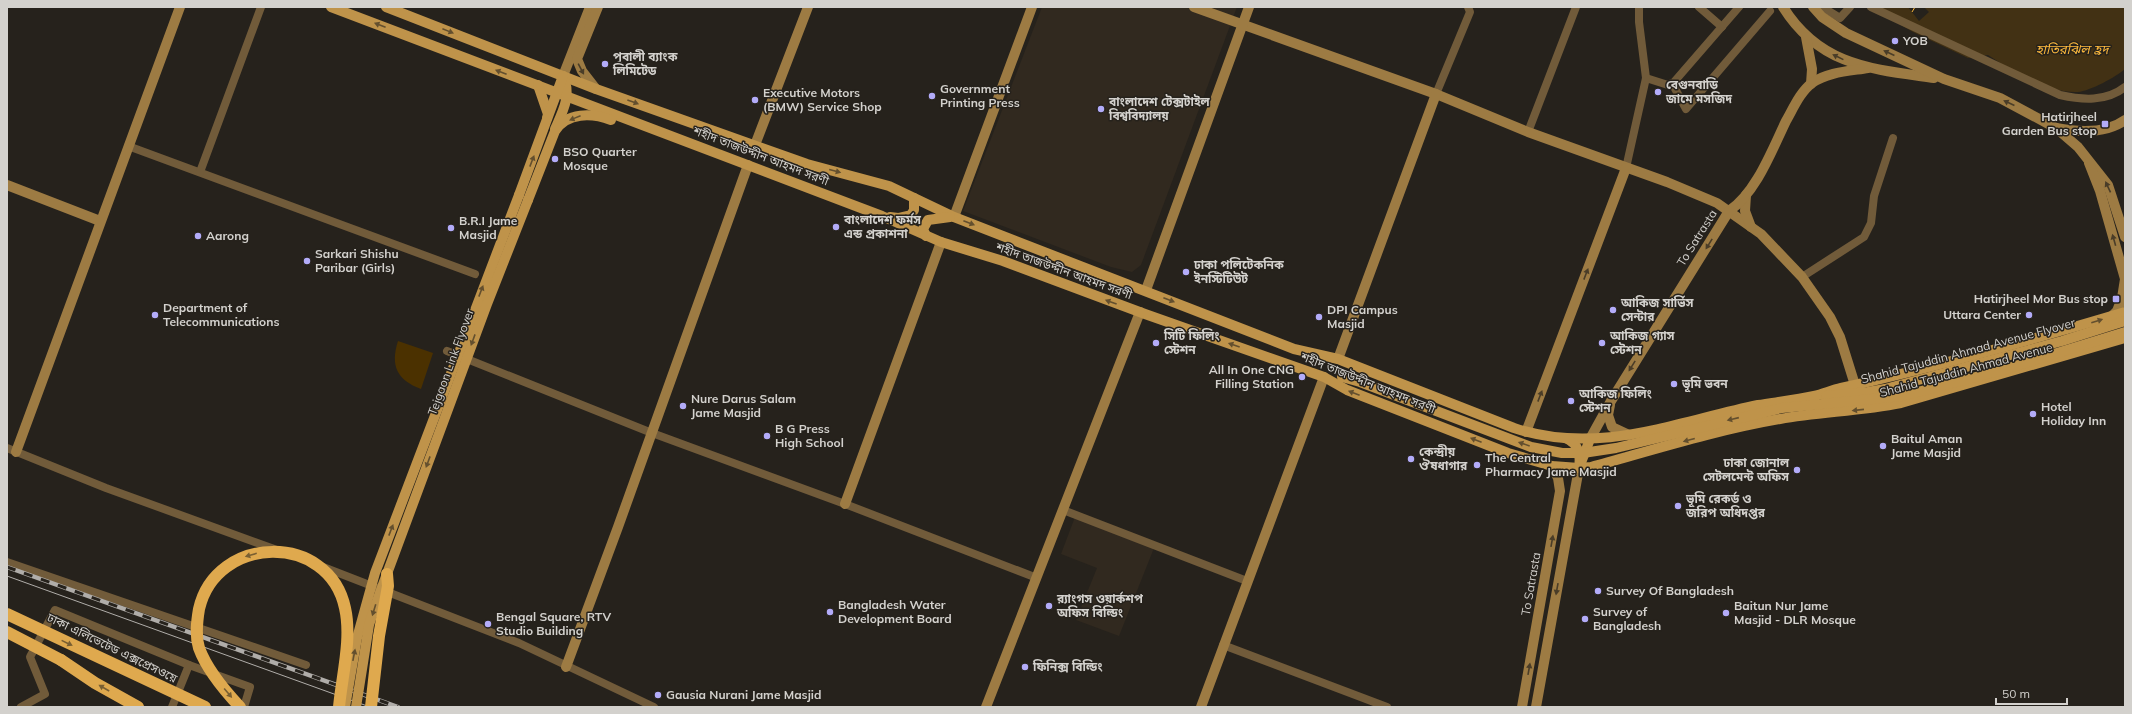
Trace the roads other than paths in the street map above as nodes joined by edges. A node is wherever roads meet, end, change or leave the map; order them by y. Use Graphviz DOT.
graph roads {
  1 [pos="180,7"];
  2 [pos="261,7"];
  3 [pos="331,7"];
  4 [pos="386,7"];
  5 [pos="590,7"];
  6 [pos="598,7"];
  7 [pos="808,7"];
  8 [pos="1032,7"];
  9 [pos="1194,7"];
  10 [pos="1249,7"];
  11 [pos="1468,7"];
  12 [pos="1576,7"];
  13 [pos="1639,7"];
  14 [pos="1699,7"];
  15 [pos="1739,7"];
  16 [pos="1783,7"];
  17 [pos="1813,7"];
  18 [pos="1822,7"];
  19 [pos="1850,7"];
  20 [pos="1871,7"];
  21 [pos="406,11"];
  22 [pos="1770,11"];
  23 [pos="431,24"];
  24 [pos="1242,25"];
  25 [pos="1722,27"];
  26 [pos="1806,37"];
  27 [pos="424,42"];
  28 [pos="1868,68"];
  29 [pos="563,76"];
  30 [pos="1646,78"];
  31 [pos="1944,79"];
  32 [pos="1672,83"];
  33 [pos="1811,84"];
  34 [pos="538,86"];
  35 [pos="2125,87"];
  36 [pos="596,89"];
  37 [pos="557,93"];
  38 [pos="1436,94"];
  39 [pos="567,96"];
  40 [pos="2125,120"];
  41 [pos="545,126"];
  42 [pos="2056,128"];
  43 [pos="652,129"];
  44 [pos="555,131"];
  45 [pos="1528,132"];
  46 [pos="1893,138"];
  47 [pos="755,145"];
  48 [pos="128,146"];
  49 [pos="2088,159"];
  50 [pos="748,165"];
  51 [pos="1626,168"];
  52 [pos="200,172"];
  53 [pos="7,185"];
  54 [pos="1746,195"];
  55 [pos="524,198"];
  56 [pos="914,198"];
  57 [pos="1729,211"];
  58 [pos="882,216"];
  59 [pos="954,217"];
  60 [pos="100,221"];
  61 [pos="1752,227"];
  62 [pos="926,236"];
  63 [pos="2125,237"];
  64 [pos="941,242"];
  65 [pos="475,274"];
  66 [pos="1802,277"];
  67 [pos="1146,290"];
  68 [pos="1140,312"];
  69 [pos="2125,312"];
  70 [pos="2112,316"];
  71 [pos="2125,321"];
  72 [pos="2125,332"];
  73 [pos="2125,338"];
  74 [pos="447,351"];
  75 [pos="1338,358"];
  76 [pos="1324,377"];
  77 [pos="1855,385"];
  78 [pos="1816,396"];
  79 [pos="1611,401"];
  80 [pos="1534,411"];
  81 [pos="1526,432"];
  82 [pos="652,433"];
  83 [pos="1539,435"];
  84 [pos="1632,435"];
  85 [pos="1565,438"];
  86 [pos="1608,438"];
  87 [pos="1590,439"];
  88 [pos="12,450"];
  89 [pos="1609,462"];
  90 [pos="1552,466"];
  91 [pos="1578,468"];
  92 [pos="845,504"];
  93 [pos="1063,510"];
  94 [pos="7,562"];
  95 [pos="387,574"];
  96 [pos="1037,578"];
  97 [pos="1247,581"];
  98 [pos="7,614"];
  99 [pos="7,632"];
  100 [pos="1223,645"];
  101 [pos="189,665"];
  102 [pos="306,665"];
  103 [pos="566,667"];
  104 [pos="21,707"];
  105 [pos="138,707"];
  106 [pos="172,707"];
  107 [pos="205,707"];
  108 [pos="240,707"];
  109 [pos="244,707"];
  110 [pos="339,707"];
  111 [pos="345,707"];
  112 [pos="356,707"];
  113 [pos="371,707"];
  114 [pos="654,707"];
  115 [pos="986,707"];
  116 [pos="1201,707"];
  117 [pos="1387,707"];
  118 [pos="1522,707"];
  119 [pos="1536,707"];
  1 -- 48 [label="street"];
  2 -- 52 [label="street"];
  27 -- 3 [label="main road, one-way"];
  4 -- 21 [label="main road"];
  5 -- 29 [label="street"];
  6 -- 36 [label="street, one-way"];
  7 -- 47 [label="street"];
  8 -- 59 [label="street"];
  9 -- 24 [label="street"];
  10 -- 24 [label="street"];
  11 -- 38 [label="street"];
  12 -- 45 [label="street"];
  13 -- 30 [label="street"];
  14 -- 25 [label="street"];
  15 -- 25 [label="street"];
  16 -- 26 [label="street"];
  31 -- 17 [label="street, one-way"];
  18 -- 19 [label="street"];
  20 -- 35 [label="street"];
  21 -- 23 [label="main road"];
  22 -- 32 [label="street"];
  23 -- 27 [label="main road"];
  23 -- 29 [label="main road, one-way"];
  24 -- 38 [label="street"];
  24 -- 67 [label="street"];
  25 -- 32 [label="street"];
  28 -- 26 [label="street, one-way"];
  26 -- 33 [label="street"];
  34 -- 27 [label="main road, one-way"];
  28 -- 31 [label="street"];
  28 -- 33 [label="street, To Satrasta"];
  29 -- 36 [label="main road"];
  29 -- 37 [label="main road"];
  29 -- 39 [label="main road"];
  30 -- 32 [label="street"];
  30 -- 51 [label="street"];
  42 -- 31 [label="street, one-way"];
  33 -- 54 [label="street, To Satrasta"];
  34 -- 37 [label="main road"];
  34 -- 41 [label="main road"];
  36 -- 47 [label="main road, শহীদ তাজউদ্দীন আহমদ সরণী, one-way"];
  37 -- 39 [label="main road, শহীদ তাজউদ্দীন আহমদ সরণী"];
  37 -- 41 [label="main road"];
  38 -- 45 [label="street"];
  38 -- 75 [label="street"];
  39 -- 43 [label="main road, শহীদ তাজউদ্দীন আহমদ সরণী"];
  39 -- 44 [label="main road, Tejgaon Link Flyover"];
  40 -- 42 [label="street"];
  55 -- 41 [label="main road, one-way"];
  42 -- 49 [label="street"];
  43 -- 44 [label="main road, one-way"];
  43 -- 50 [label="main road, শহীদ তাজউদ্দীন আহমদ সরণী"];
  44 -- 55 [label="main road, Tejgaon Link Flyover"];
  45 -- 51 [label="street"];
  46 -- 66 [label="street"];
  47 -- 56 [label="main road, শহীদ তাজউদ্দীন আহমদ সরণী, one-way"];
  48 -- 52 [label="street"];
  48 -- 60 [label="street"];
  63 -- 49 [label="street, one-way"];
  70 -- 49 [label="street, one-way"];
  50 -- 58 [label="main road, শহীদ তাজউদ্দীন আহমদ সরণী"];
  50 -- 82 [label="street"];
  51 -- 57 [label="street"];
  80 -- 51 [label="street, one-way"];
  52 -- 65 [label="street"];
  53 -- 60 [label="street"];
  54 -- 57 [label="street, To Satrasta"];
  54 -- 61 [label="street"];
  55 -- 95 [label="main road, Tejgaon Link Flyover, one-way, bridge"];
  111 -- 55 [label="main road, Tejgaon Link Flyover, one-way, bridge"];
  56 -- 58 [label="main road"];
  56 -- 59 [label="main road, শহীদ তাজউদ্দীন আহমদ সরণী"];
  57 -- 61 [label="street"];
  57 -- 79 [label="street, To Satrasta, one-way"];
  58 -- 62 [label="main road, শহীদ তাজউদ্দীন আহমদ সরণী"];
  59 -- 62 [label="main road"];
  59 -- 67 [label="main road, শহীদ তাজউদ্দীন আহমদ সরণী, one-way"];
  60 -- 88 [label="street"];
  61 -- 66 [label="street"];
  62 -- 64 [label="main road, শহীদ তাজউদ্দীন আহমদ সরণী"];
  68 -- 64 [label="main road, শহীদ তাজউদ্দীন আহমদ সরণী, one-way"];
  64 -- 92 [label="street"];
  66 -- 77 [label="street"];
  67 -- 75 [label="main road, শহীদ তাজউদ্দীন আহমদ সরণী, one-way"];
  76 -- 68 [label="main road, শহীদ তাজউদ্দীন আহমদ সরণী, one-way"];
  68 -- 93 [label="street"];
  69 -- 70 [label="main road, Shahid Tajuddin Ahmad Avenue"];
  77 -- 70 [label="main road, Shahid Tajuddin Ahmad Avenue, one-way"];
  71 -- 78 [label="main road, Shahid Tajuddin Ahmad Avenue Flyover"];
  72 -- 76 [label="main road, Shahid Tajuddin Ahmad Avenue Flyover, one-way, bridge"];
  73 -- 89 [label="main road, Shahid Tajuddin Ahmad Avenue, one-way"];
  74 -- 82 [label="street"];
  75 -- 81 [label="main road, শহীদ তাজউদ্দীন আহমদ সরণী"];
  90 -- 76 [label="main road, শহীদ তাজউদ্দীন আহমদ সরণী, one-way"];
  76 -- 97 [label="street"];
  77 -- 78 [label="main road, Shahid Tajuddin Ahmad Avenue"];
  78 -- 84 [label="main road, Shahid Tajuddin Ahmad Avenue"];
  79 -- 84 [label="street"];
  79 -- 87 [label="street, To Satrasta"];
  80 -- 81 [label="street"];
  80 -- 83 [label="street"];
  81 -- 83 [label="main road, শহীদ তাজউদ্দীন আহমদ সরণী"];
  82 -- 92 [label="street"];
  82 -- 103 [label="street"];
  83 -- 85 [label="main road, শহীদ তাজউদ্দীন আহমদ সরণী"];
  83 -- 90 [label="main road"];
  84 -- 86 [label="main road, Shahid Tajuddin Ahmad Avenue"];
  85 -- 87 [label="main road, Shahid Tajuddin Ahmad Avenue"];
  85 -- 91 [label="main road"];
  86 -- 87 [label="main road, Shahid Tajuddin Ahmad Avenue"];
  86 -- 89 [label="main road"];
  87 -- 91 [label="main road"];
  88 -- 103 [label="street"];
  89 -- 91 [label="main road, Shahid Tajuddin Ahmad Avenue"];
  90 -- 91 [label="main road, শহীদ তাজউদ্দীন আহমদ সরণী"];
  118 -- 90 [label="street, To Satrasta, one-way"];
  91 -- 119 [label="street, one-way"];
  92 -- 96 [label="street"];
  93 -- 96 [label="street"];
  93 -- 97 [label="street"];
  94 -- 102 [label="street"];
  95 -- 112 [label="main road, Tejgaon Link Flyover, one-way, bridge"];
  95 -- 113 [label="highway, bridge"];
  96 -- 115 [label="street"];
  97 -- 100 [label="street"];
  98 -- 107 [label="highway, ঢাকা এলিভেটেড এক্সপ্রেসওয়ে, one-way, bridge"];
  105 -- 99 [label="highway, one-way, bridge"];
  100 -- 116 [label="street"];
  100 -- 117 [label="street"];
  101 -- 104 [label="street"];
  101 -- 106 [label="street"];
  101 -- 109 [label="street"];
  103 -- 114 [label="street"];
  110 -- 108 [label="highway, one-way, bridge"];
}
